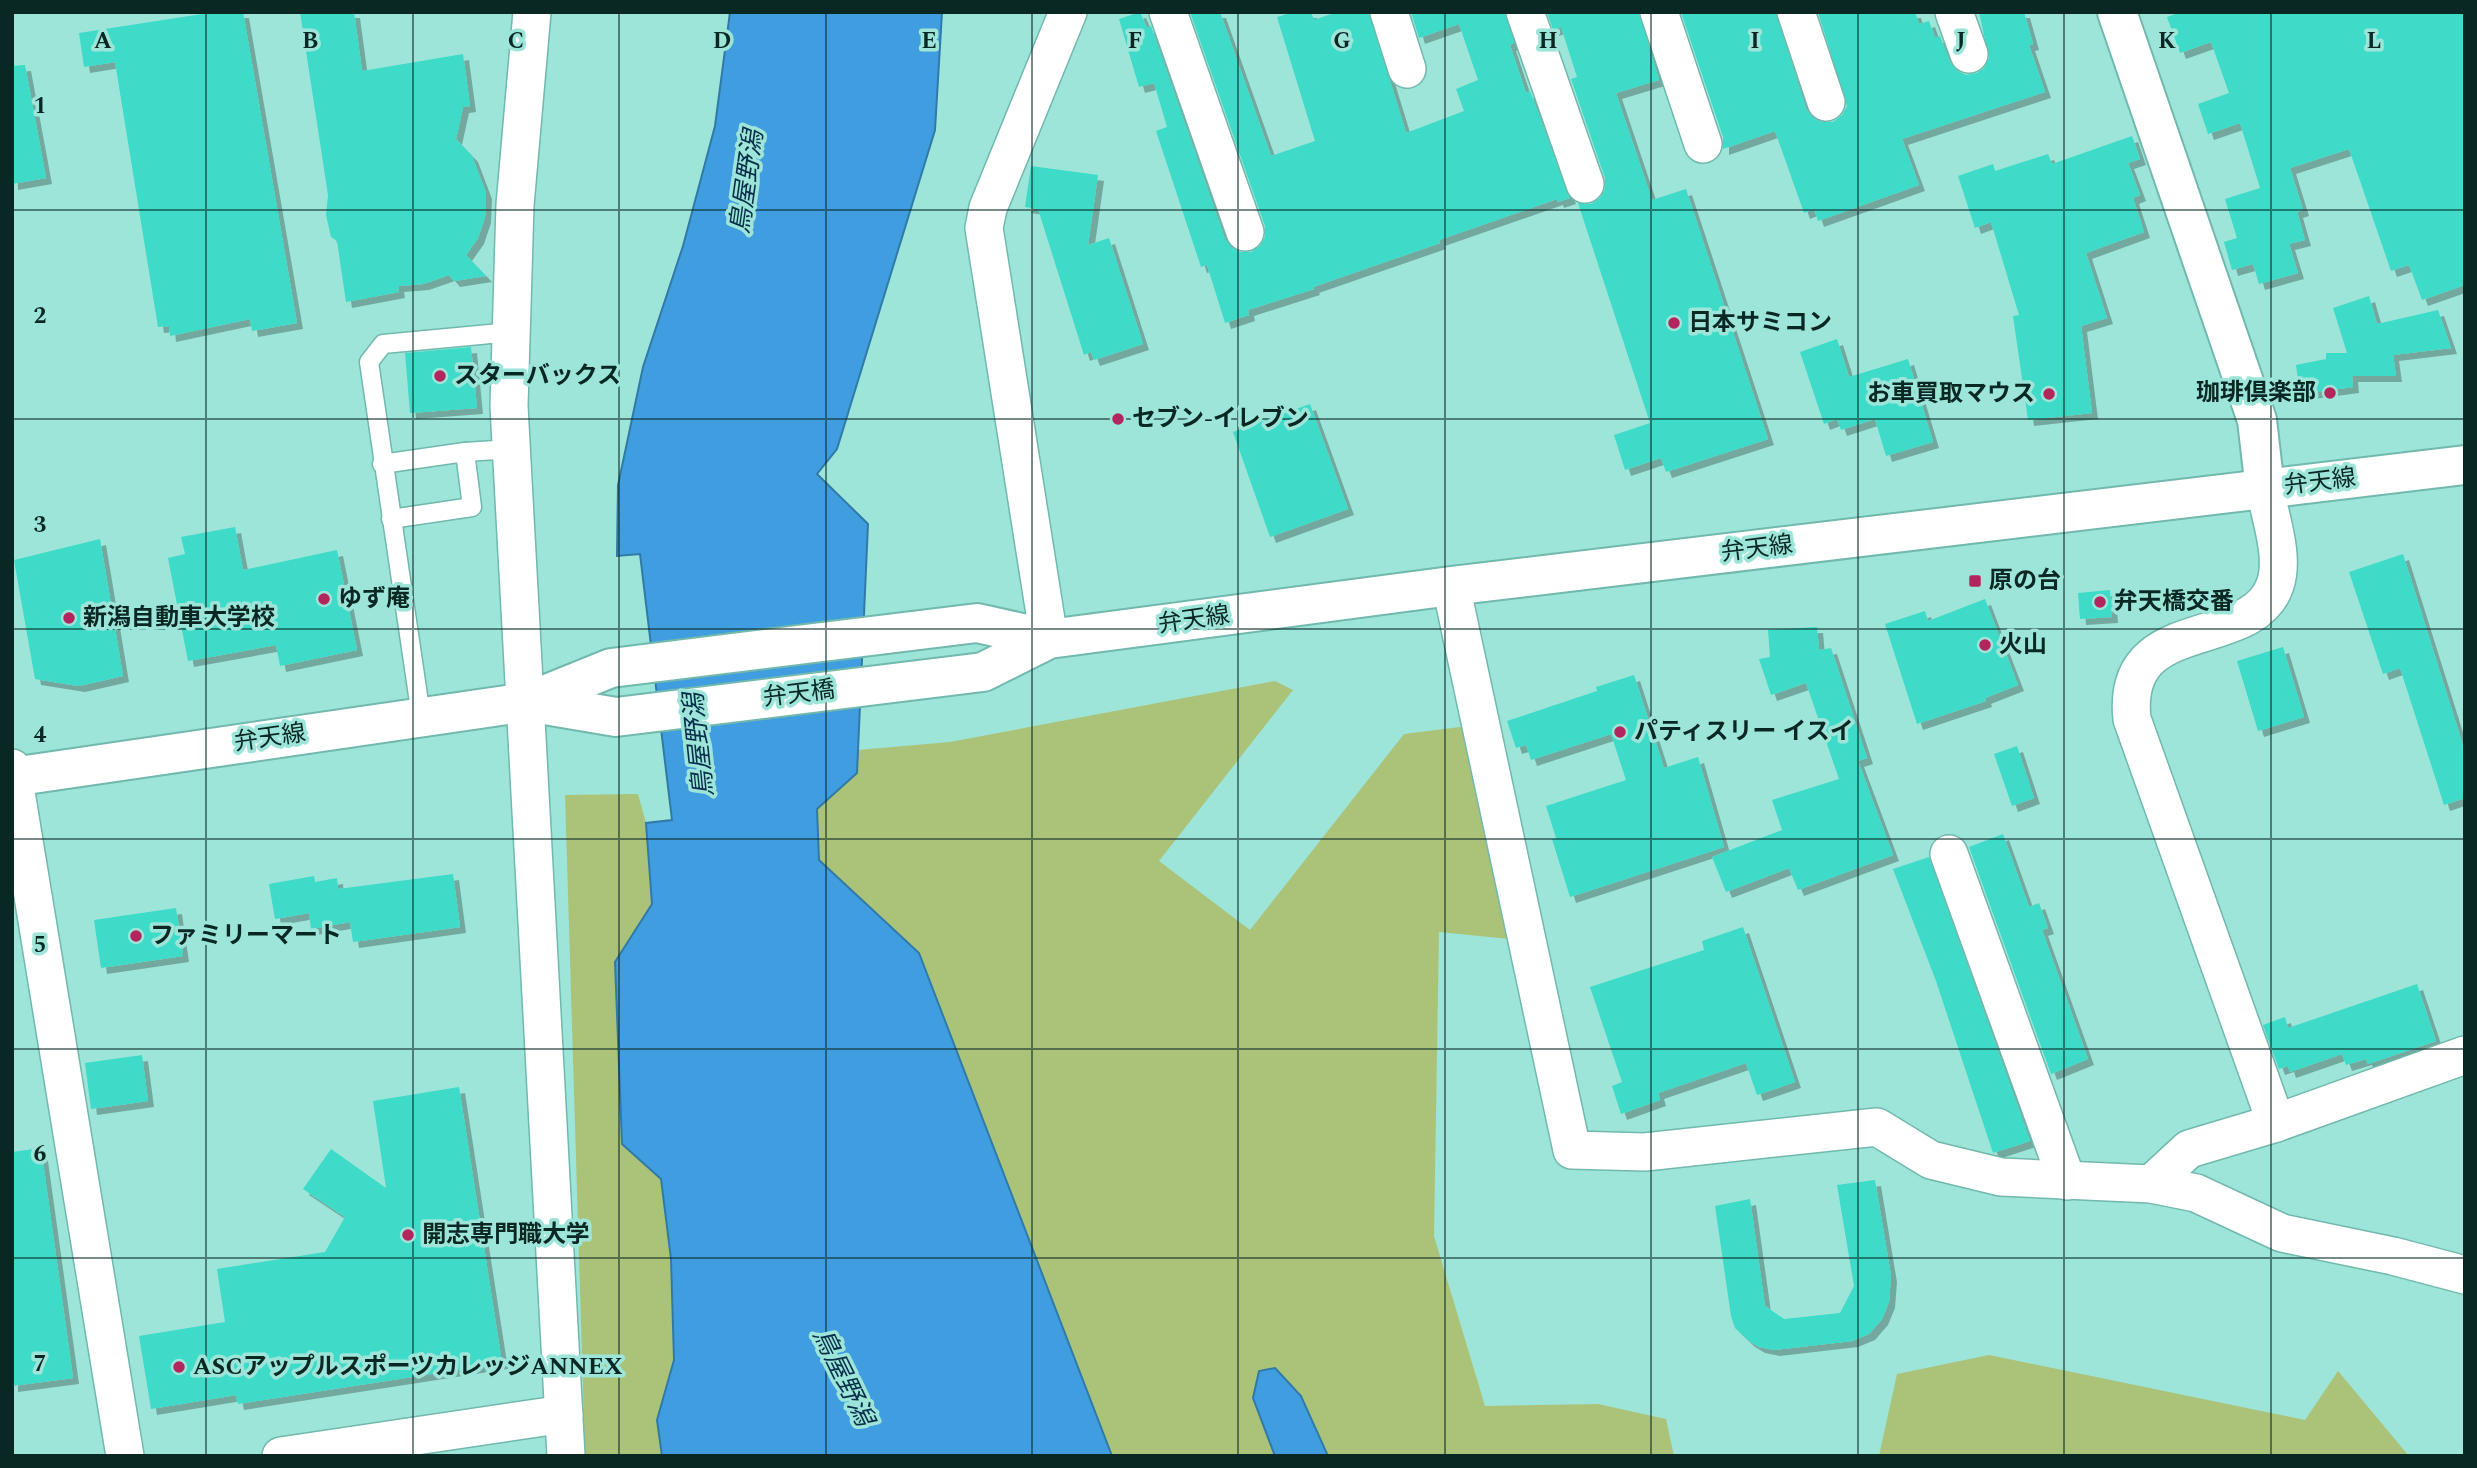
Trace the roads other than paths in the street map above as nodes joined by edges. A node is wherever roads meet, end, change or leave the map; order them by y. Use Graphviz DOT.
graph roads {
  1 [pos="532,12"];
  2 [pos="1068,12"];
  3 [pos="1168,12"];
  4 [pos="1389,12"];
  5 [pos="1525,12"];
  6 [pos="1659,12"];
  7 [pos="1796,12"];
  8 [pos="1954,12"];
  9 [pos="2117,12"];
  10 [pos="1969,54"];
  11 [pos="1410,55"];
  12 [pos="1826,102"];
  13 [pos="1703,144"];
  14 [pos="1585,184"];
  15 [pos="1245,232"];
  16 [pos="511,331"];
  17 [pos="512,449"];
  18 [pos="465,452"];
  19 [pos="382,464"];
  20 [pos="2465,465"];
  21 [pos="2265,489"];
  22 [pos="391,519"];
  23 [pos="1451,586"];
  24 [pos="1049,639"];
  25 [pos="527,702"];
  26 [pos="421,716"];
  27 [pos="13,774"];
  28 [pos="1950,854"];
  29 [pos="2465,1055"];
  30 [pos="2276,1122"];
  31 [pos="2067,1181"];
  32 [pos="2151,1184"];
  33 [pos="2465,1275"];
  34 [pos="564,1414"];
  35 [pos="125,1456"];
  36 [pos="281,1456"];
  37 [pos="566,1456"];
  1 -- 16 [label="street"];
  2 -- 24 [label="street"];
  3 -- 15 [label="street"];
  4 -- 11 [label="street"];
  5 -- 14 [label="street"];
  6 -- 13 [label="street"];
  7 -- 12 [label="street"];
  8 -- 10 [label="street"];
  9 -- 21 [label="street"];
  16 -- 17 [label="street"];
  16 -- 19 [label="lane"];
  17 -- 18 [label="lane"];
  17 -- 25 [label="street"];
  18 -- 19 [label="lane"];
  18 -- 22 [label="lane"];
  19 -- 22 [label="lane"];
  20 -- 21 [label="street, 弁天線"];
  21 -- 23 [label="street, 弁天線"];
  21 -- 30 [label="street"];
  22 -- 26 [label="lane"];
  23 -- 24 [label="street, 弁天線"];
  23 -- 31 [label="street"];
  24 -- 25 [label="street, 弁天橋"];
  24 -- 25 [label="street, 弁天橋"];
  25 -- 26 [label="street, 弁天線"];
  25 -- 34 [label="street"];
  26 -- 27 [label="street, 弁天線"];
  27 -- 35 [label="street"];
  28 -- 31 [label="street"];
  29 -- 30 [label="street"];
  30 -- 32 [label="street"];
  31 -- 32 [label="street"];
  32 -- 33 [label="street"];
  34 -- 36 [label="street"];
  34 -- 37 [label="street"];
}
